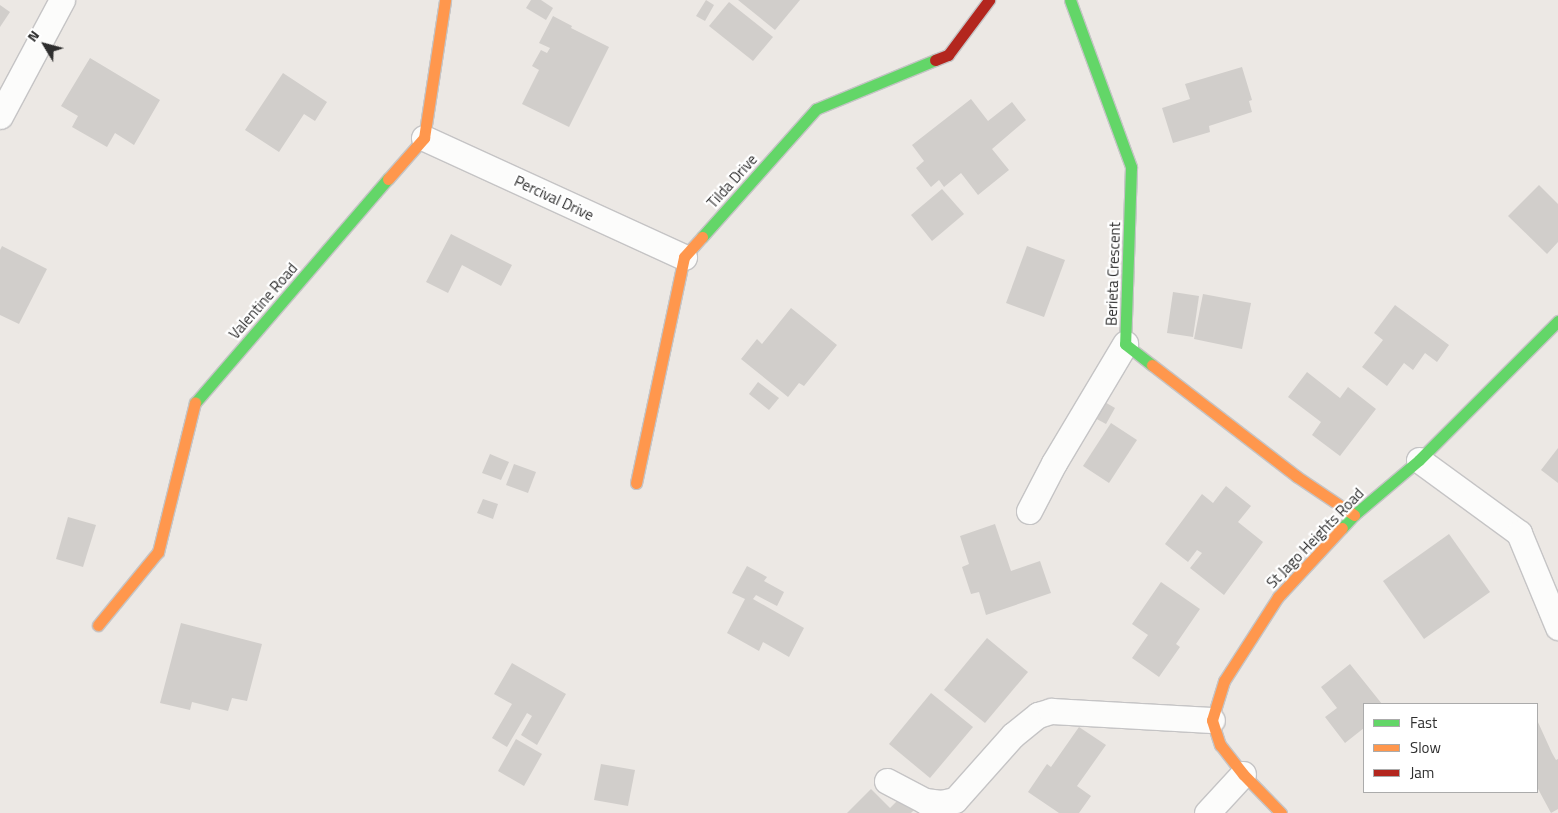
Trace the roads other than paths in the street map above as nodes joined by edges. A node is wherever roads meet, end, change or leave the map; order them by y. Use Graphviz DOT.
graph roads {
  1 [pos="62,0"];
  2 [pos="445,0"];
  3 [pos="989,0"];
  4 [pos="1070,0"];
  5 [pos="0,116"];
  6 [pos="424,138"];
  7 [pos="684,257"];
  8 [pos="1558,321"];
  9 [pos="1125,344"];
  10 [pos="1418,460"];
  11 [pos="636,483"];
  12 [pos="1029,511"];
  13 [pos="1354,515"];
  14 [pos="98,625"];
  15 [pos="1558,627"];
  16 [pos="1212,720"];
  17 [pos="1243,774"];
  18 [pos="887,781"];
  19 [pos="1206,813"];
  20 [pos="1281,813"];
  1 -- 5 [label="street"];
  2 -- 6 [label="street"];
  3 -- 7 [label="street, Tilda Drive"];
  4 -- 9 [label="street, Berieta Crescent"];
  6 -- 7 [label="street, Percival Drive"];
  6 -- 14 [label="street, Valentine Road"];
  7 -- 11 [label="street, Tilda Drive"];
  8 -- 10 [label="street, St Jago Heights Road"];
  9 -- 12 [label="street"];
  9 -- 13 [label="street, Berieta Crescent"];
  10 -- 13 [label="street, St Jago Heights Road"];
  10 -- 15 [label="street"];
  13 -- 16 [label="street, St Jago Heights Road"];
  16 -- 17 [label="street"];
  16 -- 18 [label="street"];
  17 -- 19 [label="street"];
  17 -- 20 [label="street"];
}
